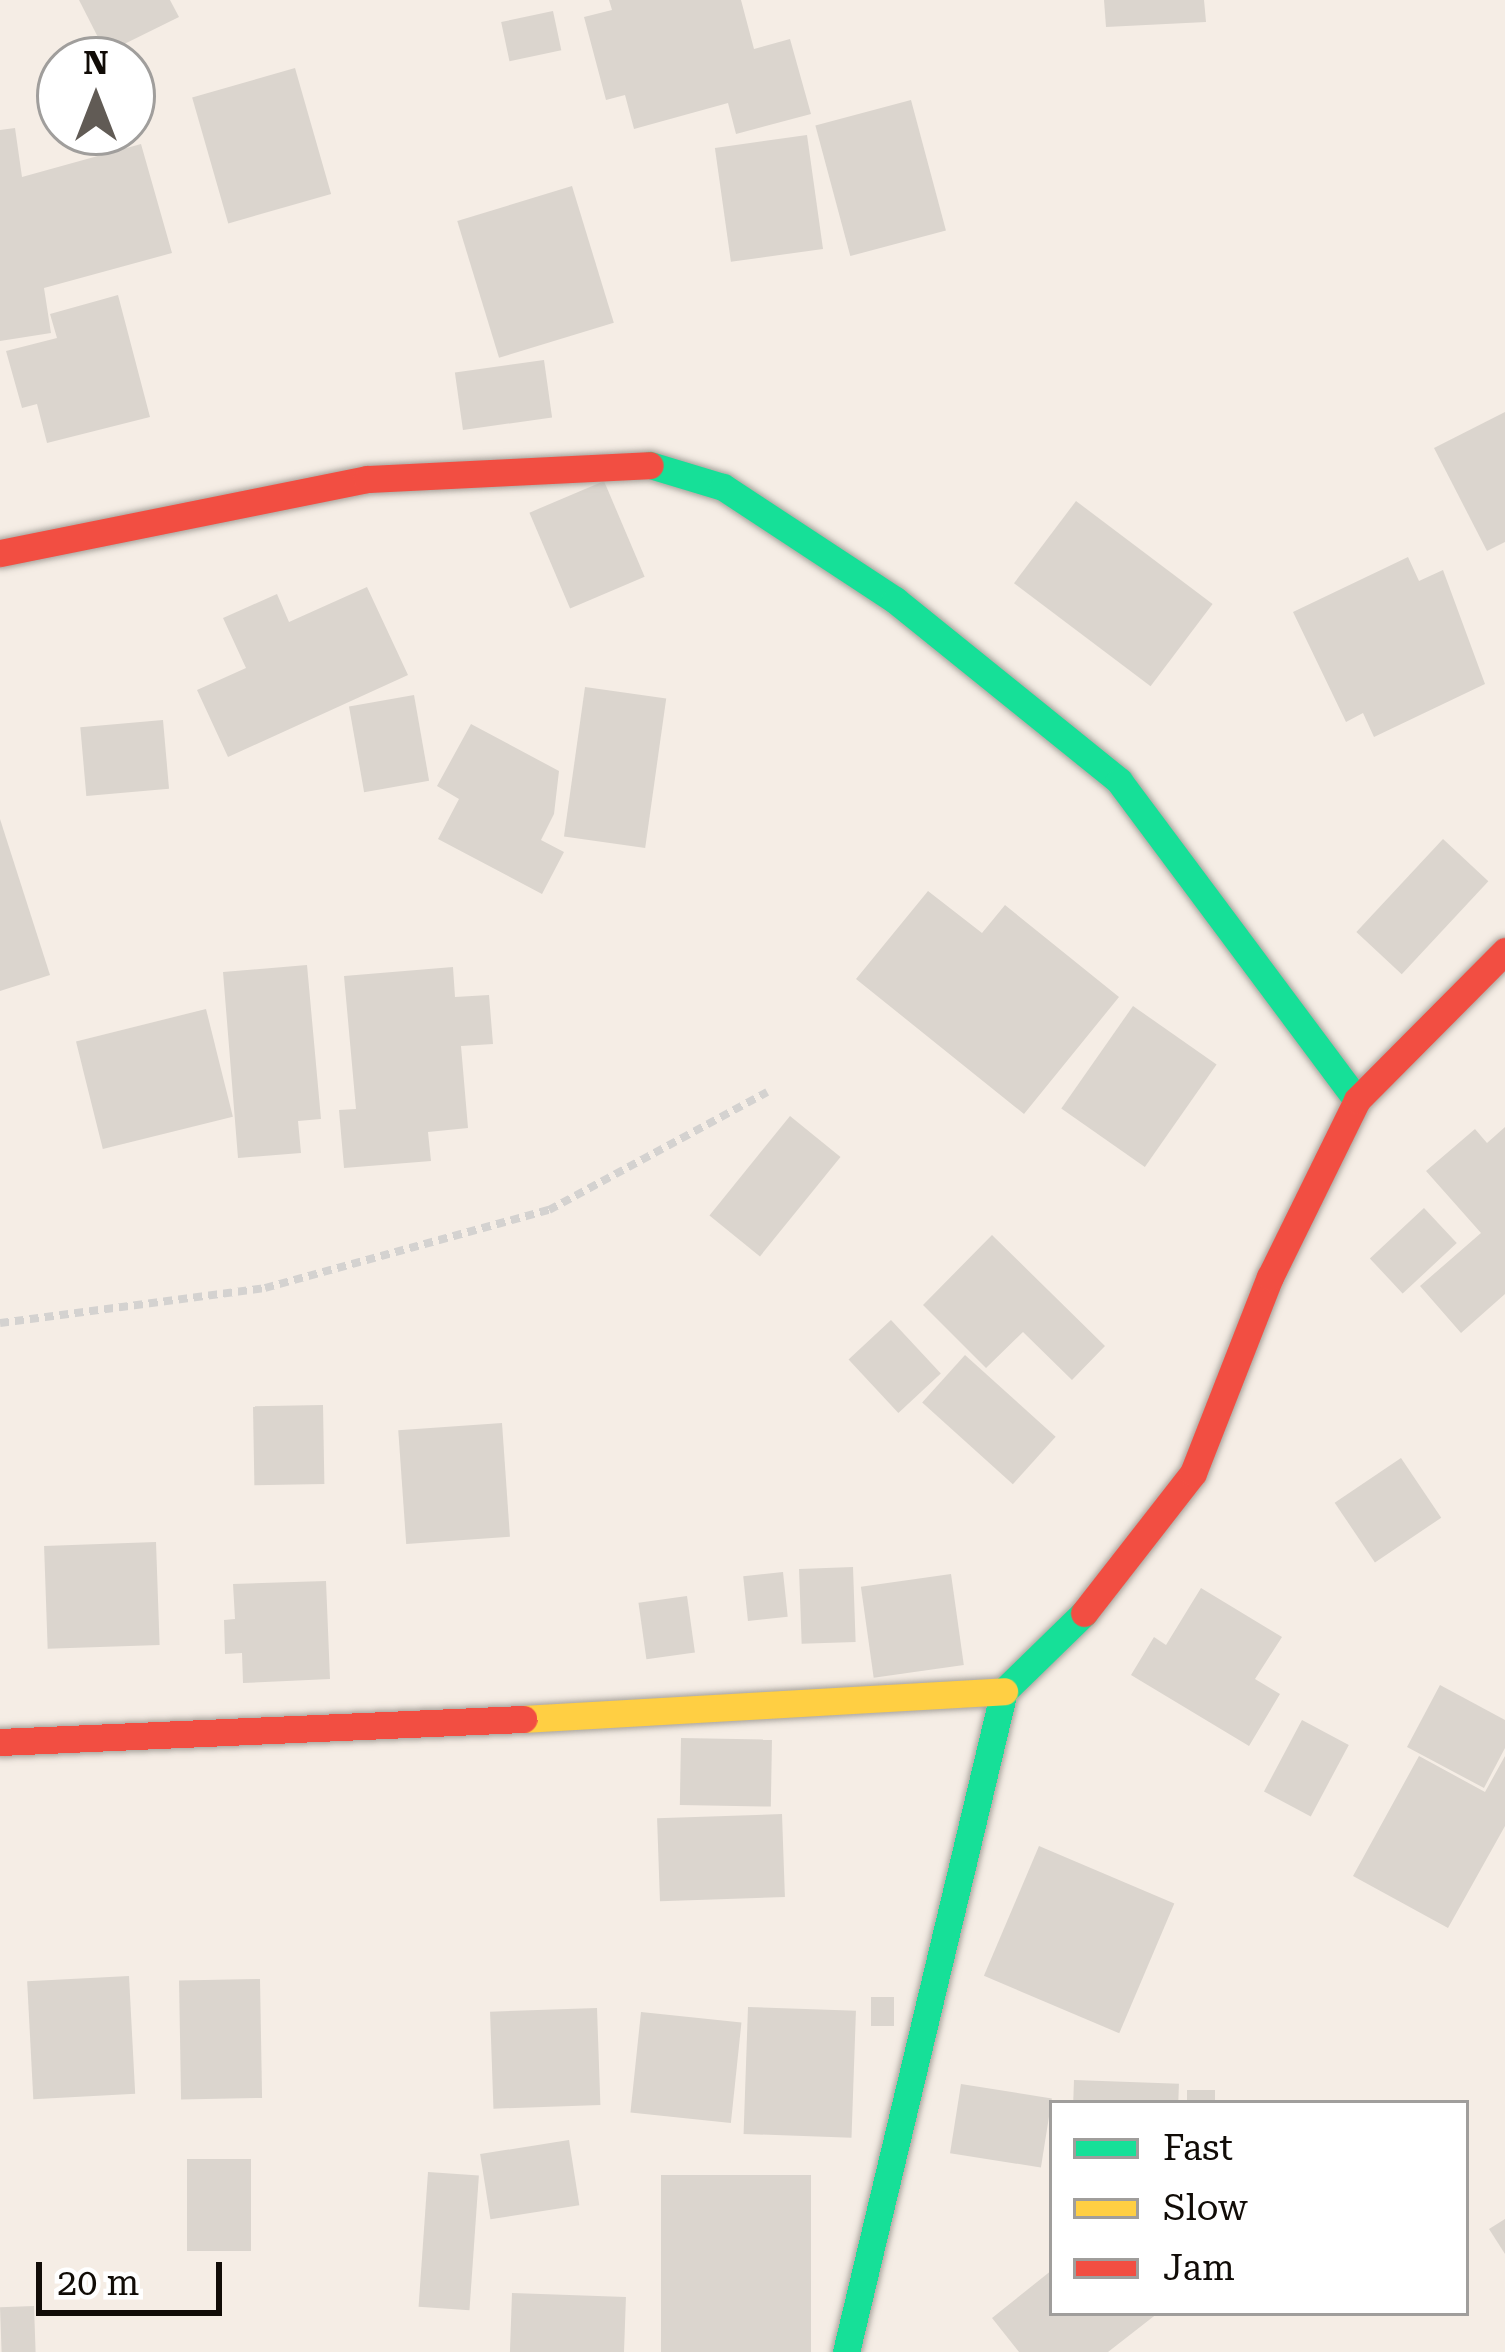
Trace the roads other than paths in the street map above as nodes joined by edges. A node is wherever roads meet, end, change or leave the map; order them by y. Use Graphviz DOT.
graph roads {
  1 [pos="0,553"];
  2 [pos="1505,951"];
  3 [pos="1357,1100"];
  4 [pos="1004,1691"];
  5 [pos="0,1742"];
  6 [pos="846,2352"];
  1 -- 3 [label="street"];
  2 -- 3 [label="street"];
  3 -- 4 [label="street"];
  4 -- 5 [label="street"];
  4 -- 6 [label="street"];
}
